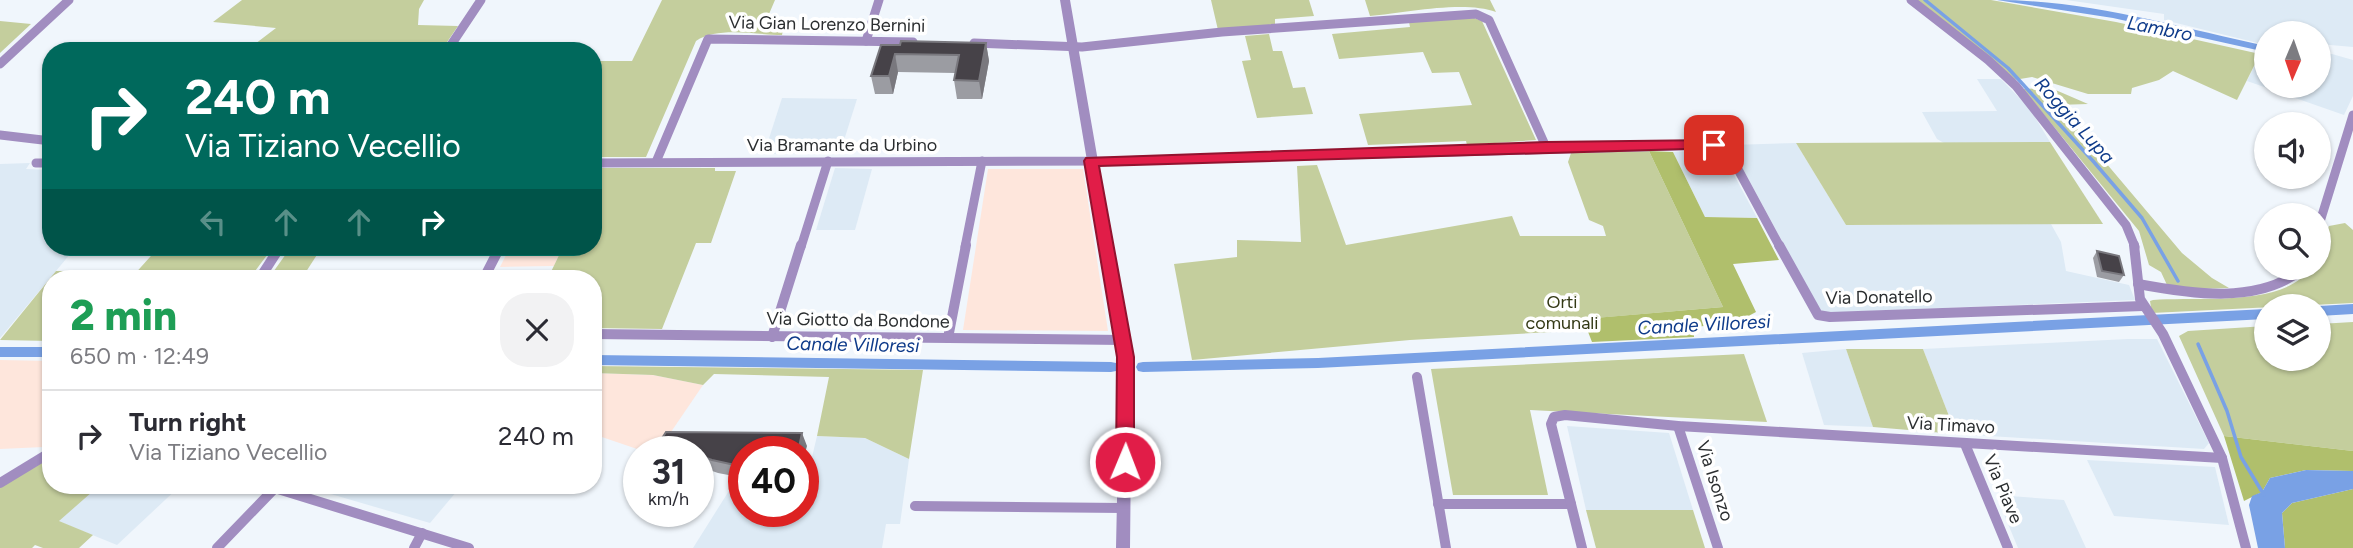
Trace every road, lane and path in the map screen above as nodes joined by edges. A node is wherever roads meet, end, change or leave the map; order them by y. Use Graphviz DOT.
graph roads {
  1 [pos="69,0"];
  2 [pos="481,0"];
  3 [pos="879,0"];
  4 [pos="1065,0"];
  5 [pos="1911,0"];
  6 [pos="866,41"];
  7 [pos="453,42"];
  8 [pos="919,42"];
  9 [pos="958,43"];
  10 [pos="1072,47"];
  11 [pos="0,65"];
  12 [pos="2353,115"];
  13 [pos="0,135"];
  14 [pos="42,140"];
  15 [pos="1714,145"];
  16 [pos="1546,147"];
  17 [pos="828,161"];
  18 [pos="982,161"];
  19 [pos="1091,161"];
  20 [pos="656,162"];
  21 [pos="36,163"];
  22 [pos="42,163"];
  23 [pos="602,163"];
  24 [pos="2326,203"];
  25 [pos="2288,280"];
  26 [pos="2138,284"];
  27 [pos="2146,311"];
  28 [pos="602,334"];
  29 [pos="772,337"];
  30 [pos="948,338"];
  31 [pos="1123,340"];
  32 [pos="1417,377"];
  33 [pos="1678,426"];
  34 [pos="1965,443"];
  35 [pos="42,457"];
  36 [pos="2222,458"];
  37 [pos="0,483"];
  38 [pos="263,494"];
  39 [pos="296,494"];
  40 [pos="1438,504"];
  41 [pos="1571,504"];
  42 [pos="915,506"];
  43 [pos="1124,508"];
  44 [pos="422,533"];
  45 [pos="217,548"];
  46 [pos="415,548"];
  47 [pos="469,548"];
  48 [pos="1123,548"];
  49 [pos="1446,548"];
  50 [pos="1582,548"];
  51 [pos="1718,548"];
  52 [pos="2008,548"];
  53 [pos="2246,548"];
  1 -- 11 [label="street"];
  2 -- 7 [label="street"];
  3 -- 6 [label="street"];
  4 -- 10 [label="street"];
  5 -- 26 [label="street"];
  6 -- 8 [label="street, Via Gian Lorenzo Bernini"];
  6 -- 20 [label="street, Via Gian Lorenzo Bernini"];
  9 -- 10 [label="street"];
  10 -- 16 [label="street"];
  10 -- 19 [label="street"];
  12 -- 24 [label="street"];
  13 -- 14 [label="street"];
  15 -- 16 [label="street, Via Bramante da Urbino"];
  15 -- 27 [label="street, Via Donatello"];
  16 -- 19 [label="street, Via Bramante da Urbino"];
  17 -- 18 [label="street, Via Bramante da Urbino"];
  17 -- 20 [label="street, Via Bramante da Urbino"];
  17 -- 29 [label="street"];
  18 -- 19 [label="street, Via Bramante da Urbino"];
  18 -- 30 [label="street"];
  19 -- 31 [label="street"];
  20 -- 23 [label="street, Via Bramante da Urbino"];
  21 -- 22 [label="street"];
  25 -- 26 [label="street"];
  26 -- 27 [label="street"];
  27 -- 36 [label="street"];
  28 -- 29 [label="street, Via Giotto da Bondone"];
  29 -- 30 [label="street, Via Giotto da Bondone"];
  30 -- 31 [label="street, Via Giotto da Bondone"];
  31 -- 43 [label="street"];
  32 -- 40 [label="street"];
  33 -- 34 [label="street, Via Timavo"];
  33 -- 41 [label="street, Via Timavo"];
  33 -- 51 [label="street, Via Isonzo"];
  34 -- 36 [label="street, Via Timavo"];
  34 -- 52 [label="street, Via Piave"];
  35 -- 37 [label="street"];
  36 -- 53 [label="street"];
  38 -- 45 [label="street"];
  39 -- 44 [label="street"];
  40 -- 41 [label="street"];
  40 -- 49 [label="street"];
  41 -- 50 [label="street"];
  42 -- 43 [label="street"];
  43 -- 48 [label="street"];
  44 -- 46 [label="street"];
  44 -- 47 [label="street"];
}
